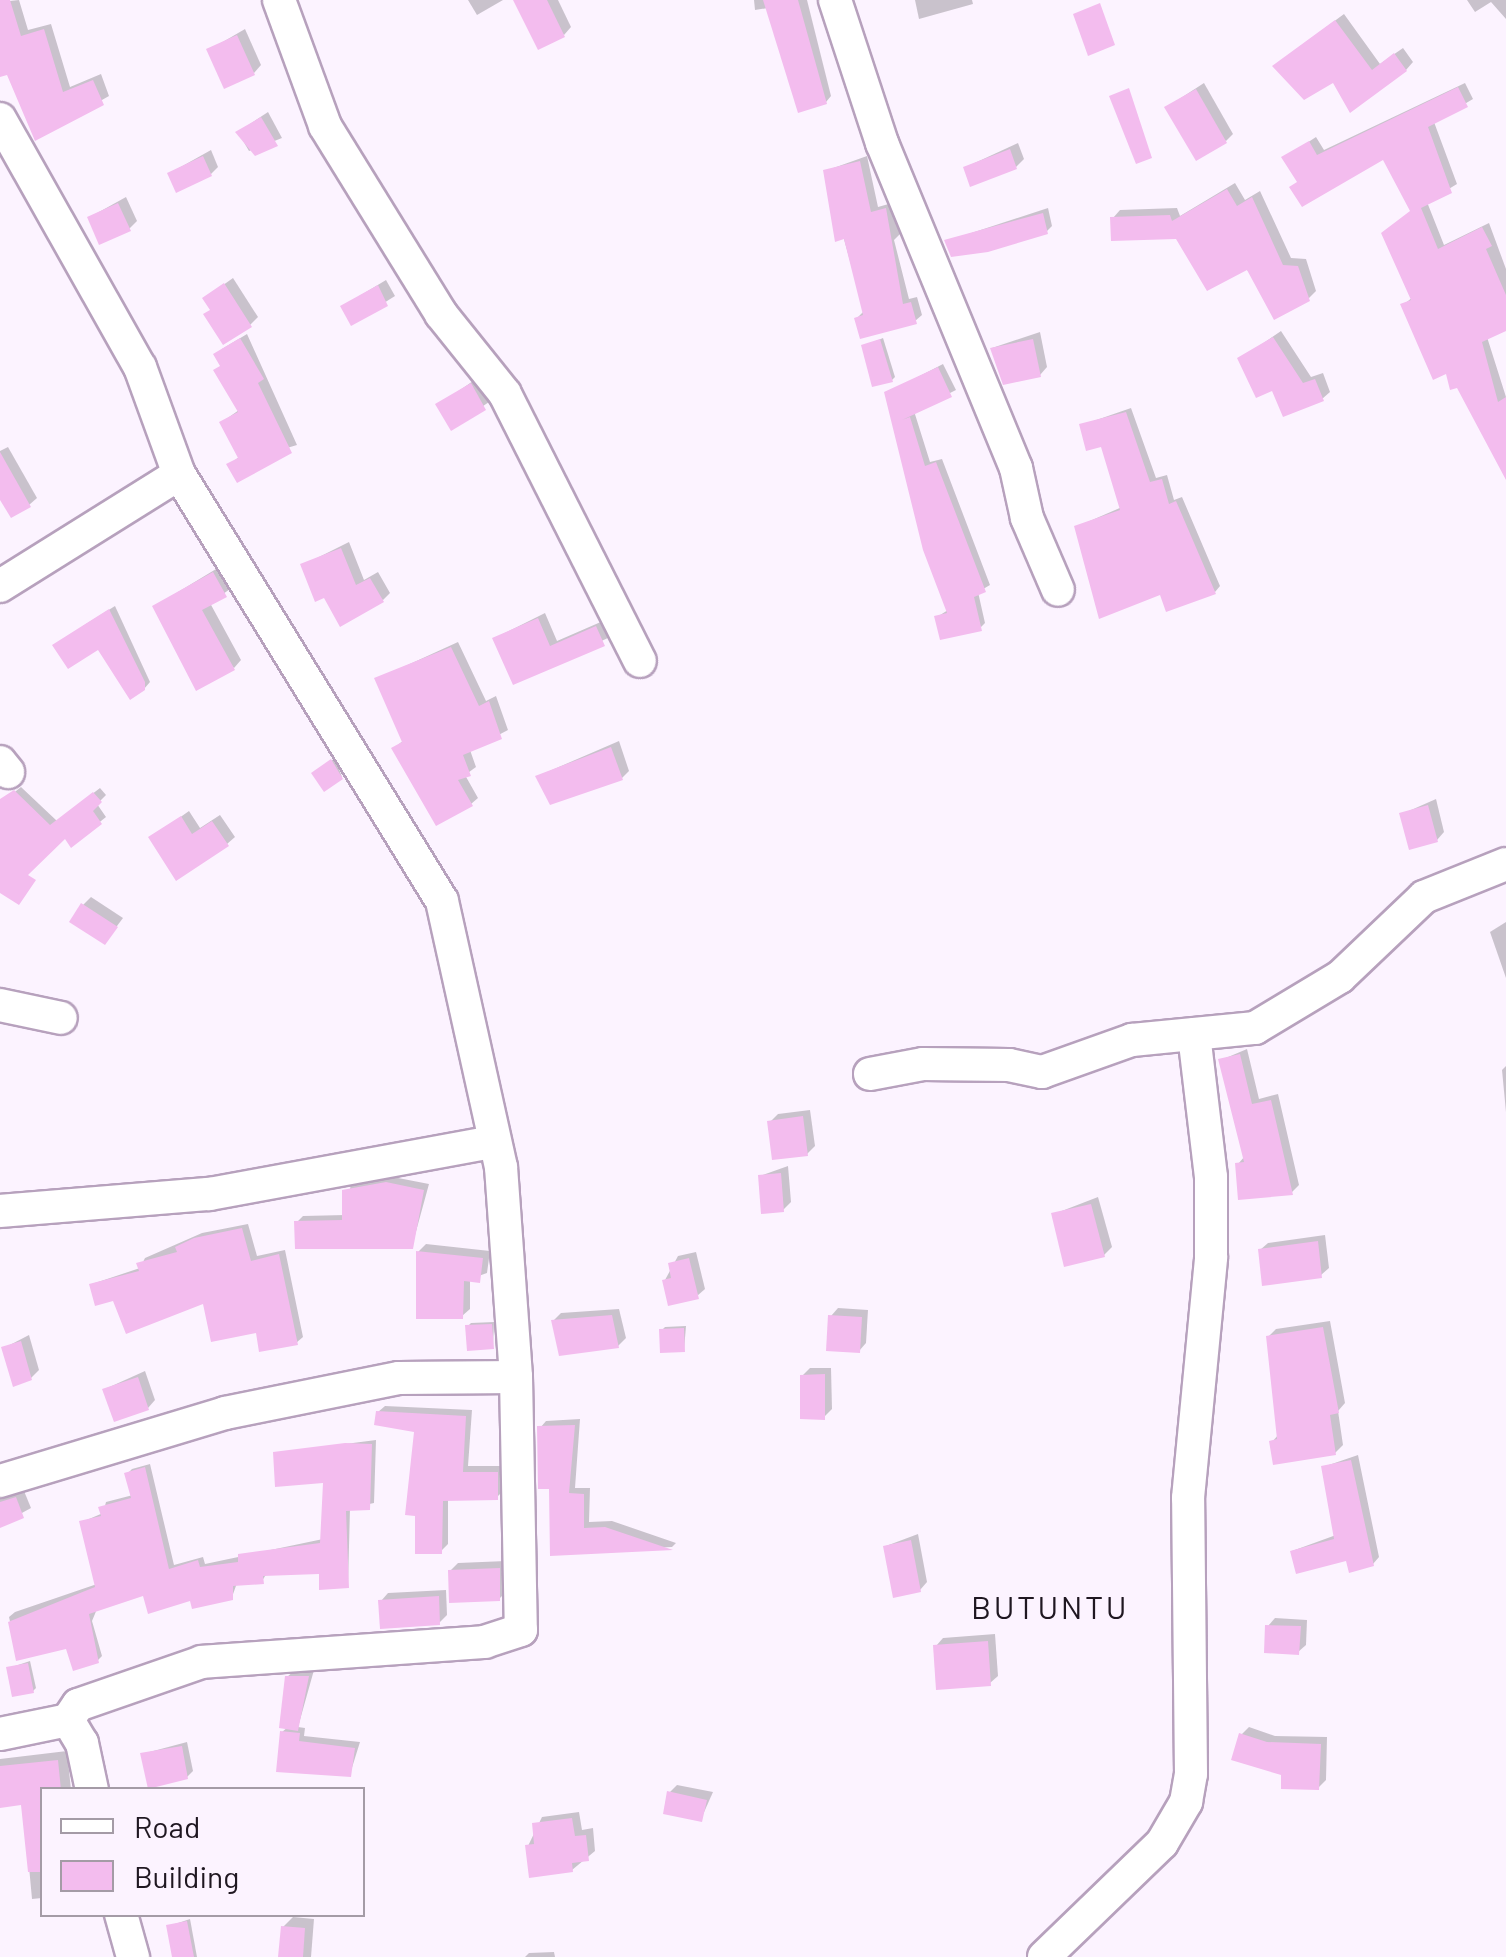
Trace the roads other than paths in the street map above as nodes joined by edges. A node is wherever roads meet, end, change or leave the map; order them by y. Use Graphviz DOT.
graph roads {
  1 [pos="279,0"];
  2 [pos="834,0"];
  3 [pos="0,119"];
  4 [pos="179,474"];
  5 [pos="0,586"];
  6 [pos="1058,590"];
  7 [pos="640,661"];
  8 [pos="1506,864"];
  9 [pos="0,1004"];
  10 [pos="61,1018"];
  11 [pos="1194,1034"];
  12 [pos="870,1074"];
  13 [pos="492,1142"];
  14 [pos="0,1211"];
  15 [pos="516,1376"];
  16 [pos="0,1481"];
  17 [pos="68,1720"];
  18 [pos="0,1734"];
  19 [pos="91,1787"];
  20 [pos="122,1917"];
  21 [pos="133,1957"];
  22 [pos="1044,1957"];
  1 -- 7 [label="street"];
  2 -- 6 [label="street"];
  3 -- 4 [label="street"];
  4 -- 5 [label="street"];
  4 -- 13 [label="street"];
  8 -- 11 [label="street"];
  9 -- 10 [label="street"];
  11 -- 12 [label="street"];
  11 -- 22 [label="street"];
  13 -- 14 [label="street"];
  13 -- 15 [label="street"];
  15 -- 16 [label="street"];
  15 -- 17 [label="street"];
  17 -- 18 [label="street"];
  17 -- 19 [label="street"];
  20 -- 21 [label="street"];
}
